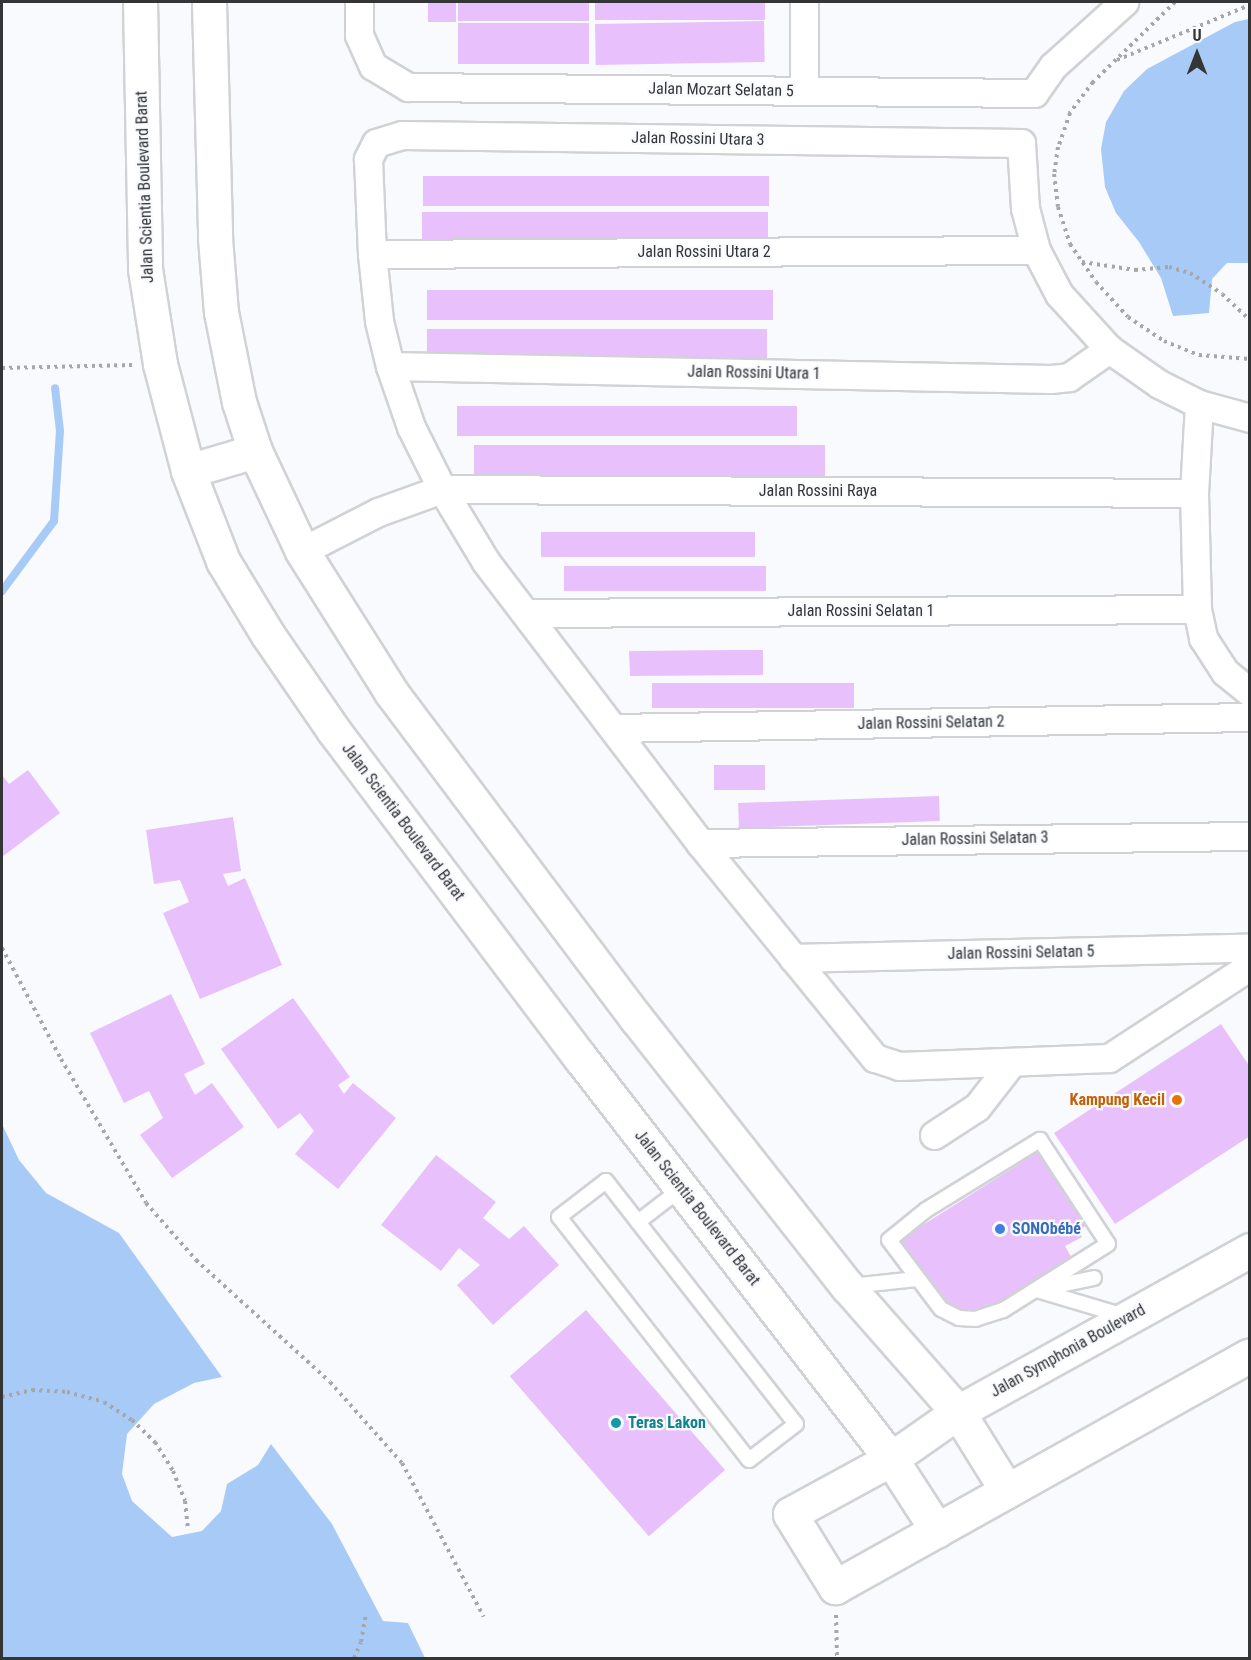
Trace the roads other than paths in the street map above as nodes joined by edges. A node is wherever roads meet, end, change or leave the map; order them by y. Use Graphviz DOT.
graph roads {
  1 [pos="140,2"];
  2 [pos="209,2"];
  3 [pos="359,2"];
  4 [pos="804,2"];
  5 [pos="1124,2"];
  6 [pos="804,91"];
  7 [pos="1036,250"];
  8 [pos="372,254"];
  9 [pos="1109,349"];
  10 [pos="390,366"];
  11 [pos="1199,404"];
  12 [pos="1250,418"];
  13 [pos="255,451"];
  14 [pos="188,471"];
  15 [pos="442,489"];
  16 [pos="1194,493"];
  17 [pos="302,551"];
  18 [pos="1197,609"];
  19 [pos="526,613"];
  20 [pos="1250,692"];
  21 [pos="1250,717"];
  22 [pos="613,728"];
  23 [pos="1250,836"];
  24 [pos="700,843"];
  25 [pos="1250,948"];
  26 [pos="793,958"];
  27 [pos="1250,966"];
  28 [pos="1012,1062"];
  29 [pos="934,1135"];
  30 [pos="682,1188"];
  31 [pos="638,1222"];
  32 [pos="1250,1250"];
  33 [pos="1094,1278"];
  34 [pos="917,1279"];
  35 [pos="848,1287"];
  36 [pos="1037,1290"];
  37 [pos="1128,1317"];
  38 [pos="1250,1355"];
  39 [pos="958,1412"];
  40 [pos="891,1459"];
  41 [pos="1007,1491"];
  42 [pos="937,1530"];
  1 -- 14 [label="street, Jalan Scientia Boulevard Barat"];
  2 -- 13 [label="street"];
  3 -- 6 [label="street, Jalan Mozart Selatan 5"];
  4 -- 6 [label="street"];
  5 -- 6 [label="street, Jalan Mozart Selatan 5"];
  7 -- 8 [label="street, Jalan Rossini Utara 2"];
  7 -- 8 [label="street, Jalan Rossini Utara 3"];
  7 -- 9 [label="street"];
  8 -- 10 [label="street"];
  9 -- 10 [label="street, Jalan Rossini Utara 1"];
  9 -- 11 [label="street"];
  10 -- 15 [label="street"];
  11 -- 12 [label="street"];
  11 -- 16 [label="street"];
  13 -- 14 [label="street"];
  13 -- 17 [label="street"];
  14 -- 30 [label="street, Jalan Scientia Boulevard Barat"];
  15 -- 16 [label="street, Jalan Rossini Raya"];
  15 -- 17 [label="street"];
  15 -- 19 [label="street"];
  16 -- 18 [label="street"];
  17 -- 35 [label="street"];
  18 -- 19 [label="street, Jalan Rossini Selatan 1"];
  18 -- 20 [label="street"];
  19 -- 22 [label="street"];
  21 -- 22 [label="street, Jalan Rossini Selatan 2"];
  22 -- 24 [label="street"];
  23 -- 24 [label="street, Jalan Rossini Selatan 3"];
  24 -- 26 [label="street"];
  25 -- 26 [label="street, Jalan Rossini Selatan 5"];
  26 -- 28 [label="street"];
  27 -- 28 [label="street"];
  28 -- 29 [label="street"];
  30 -- 31 [label="lane"];
  30 -- 40 [label="street, Jalan Scientia Boulevard Barat"];
  31 -- 31 [label="lane"];
  32 -- 37 [label="street, Jalan Symphonia Boulevard"];
  33 -- 36 [label="lane"];
  34 -- 35 [label="lane"];
  34 -- 36 [label="lane"];
  34 -- 36 [label="lane"];
  35 -- 39 [label="street"];
  36 -- 37 [label="lane"];
  37 -- 39 [label="street, Jalan Symphonia Boulevard"];
  38 -- 41 [label="street"];
  39 -- 40 [label="street, Jalan Symphonia Boulevard"];
  39 -- 41 [label="street"];
  40 -- 42 [label="street, Jalan Scientia Boulevard Barat"];
  40 -- 42 [label="street, Jalan Symphonia Boulevard"];
  41 -- 42 [label="street"];
}
